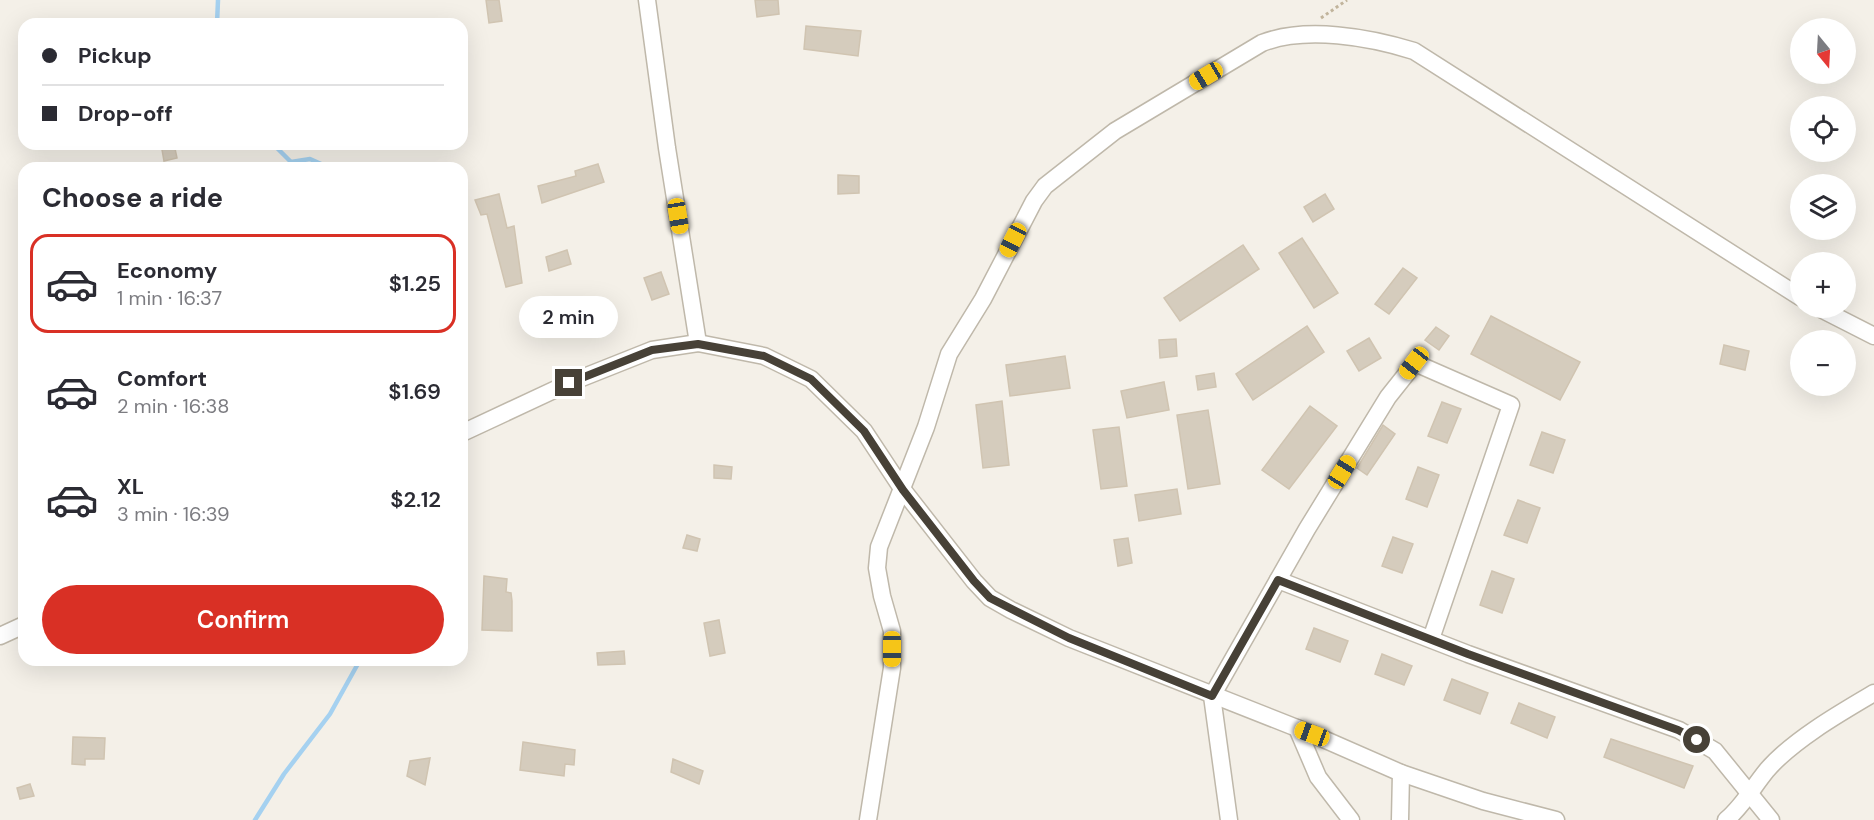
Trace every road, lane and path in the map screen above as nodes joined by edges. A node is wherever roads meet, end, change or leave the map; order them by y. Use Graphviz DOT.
graph roads {
  1 [pos="647,0"];
  2 [pos="1790,291"];
  3 [pos="1839,318"];
  4 [pos="1874,336"];
  5 [pos="698,344"];
  6 [pos="468,430"];
  7 [pos="903,490"];
  8 [pos="1278,580"];
  9 [pos="18,628"];
  10 [pos="0,636"];
  11 [pos="1431,639"];
  12 [pos="1874,693"];
  13 [pos="1212,696"];
  14 [pos="1297,728"];
  15 [pos="1401,773"];
  16 [pos="1751,793"];
  17 [pos="868,820"];
  18 [pos="1230,820"];
  19 [pos="1351,820"];
  20 [pos="1401,820"];
  21 [pos="1556,820"];
  22 [pos="1725,820"];
  23 [pos="1771,820"];
  1 -- 5 [label="street"];
  2 -- 7 [label="street"];
  3 -- 4 [label="street"];
  5 -- 6 [label="street"];
  5 -- 7 [label="street"];
  7 -- 13 [label="street"];
  7 -- 17 [label="street"];
  8 -- 11 [label="street"];
  8 -- 11 [label="street"];
  8 -- 13 [label="street"];
  9 -- 10 [label="street"];
  11 -- 16 [label="street"];
  12 -- 16 [label="street"];
  13 -- 14 [label="street"];
  13 -- 18 [label="street"];
  14 -- 15 [label="street"];
  14 -- 19 [label="street"];
  15 -- 20 [label="street"];
  15 -- 21 [label="street"];
  16 -- 22 [label="street"];
  16 -- 23 [label="street"];
}
